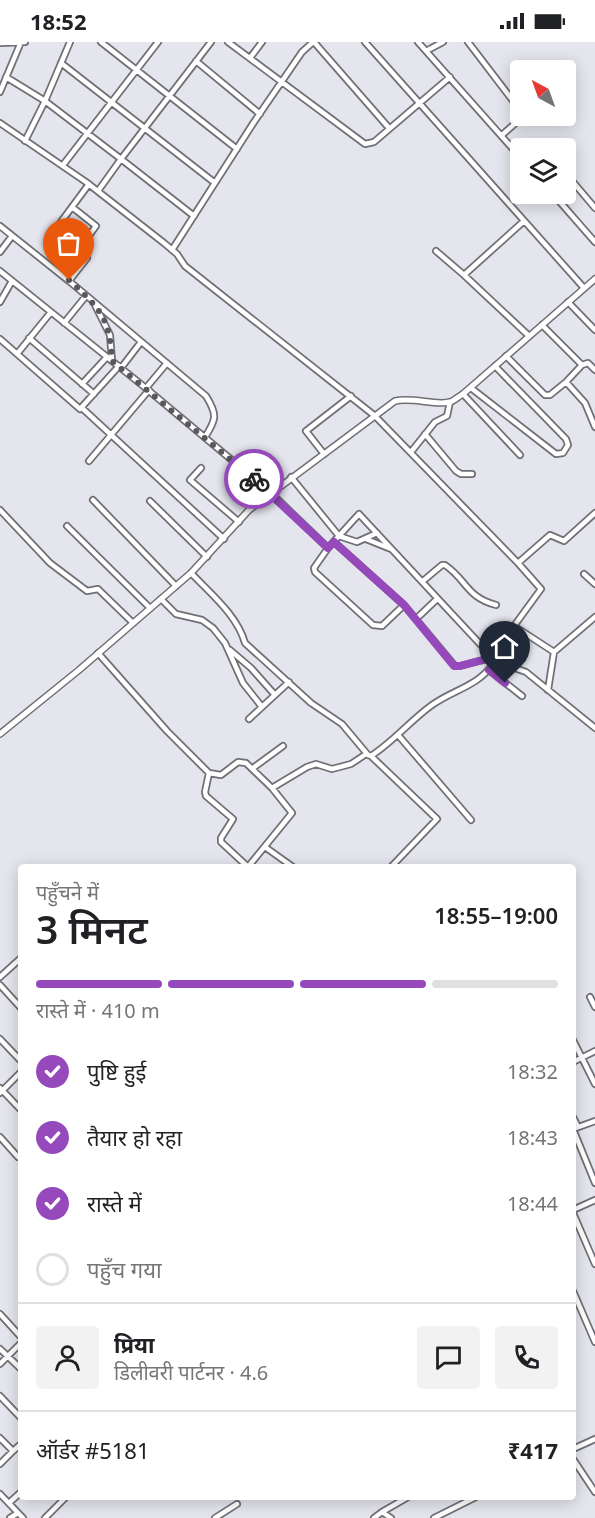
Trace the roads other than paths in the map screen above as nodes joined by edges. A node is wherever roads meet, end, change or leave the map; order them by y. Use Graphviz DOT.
graph roads {
  1 [pos="22,42"];
  2 [pos="70,42"];
  3 [pos="101,42"];
  4 [pos="158,42"];
  5 [pos="211,42"];
  6 [pos="228,42"];
  7 [pos="262,42"];
  8 [pos="313,42"];
  9 [pos="365,42"];
  10 [pos="418,42"];
  11 [pos="443,42"];
  12 [pos="468,42"];
  13 [pos="0,44"];
  14 [pos="426,51"];
  15 [pos="250,58"];
  16 [pos="196,61"];
  17 [pos="62,63"];
  18 [pos="137,69"];
  19 [pos="6,77"];
  20 [pos="450,77"];
  21 [pos="282,82"];
  22 [pos="0,92"];
  23 [pos="170,96"];
  24 [pos="510,97"];
  25 [pos="45,101"];
  26 [pos="112,101"];
  27 [pos="419,103"];
  28 [pos="260,114"];
  29 [pos="0,123"];
  30 [pos="512,126"];
  31 [pos="146,127"];
  32 [pos="389,128"];
  33 [pos="87,133"];
  34 [pos="502,135"];
  35 [pos="25,141"];
  36 [pos="510,145"];
  37 [pos="237,149"];
  38 [pos="121,159"];
  39 [pos="63,165"];
  40 [pos="215,183"];
  41 [pos="89,184"];
  42 [pos="576,186"];
  43 [pos="98,191"];
  44 [pos="562,204"];
  45 [pos="72,207"];
  46 [pos="595,208"];
  47 [pos="194,216"];
  48 [pos="524,220"];
  49 [pos="0,226"];
  50 [pos="12,236"];
  51 [pos="595,242"];
  52 [pos="79,249"];
  53 [pos="172,250"];
  54 [pos="436,251"];
  55 [pos="0,252"];
  56 [pos="0,271"];
  57 [pos="464,275"];
  58 [pos="595,279"];
  59 [pos="69,280"];
  60 [pos="12,281"];
  61 [pos="584,288"];
  62 [pos="86,296"];
  63 [pos="0,302"];
  64 [pos="93,302"];
  65 [pos="568,302"];
  66 [pos="51,312"];
  67 [pos="64,323"];
  68 [pos="542,325"];
  69 [pos="595,330"];
  70 [pos="529,336"];
  71 [pos="29,338"];
  72 [pos="0,339"];
  73 [pos="141,342"];
  74 [pos="17,354"];
  75 [pos="506,356"];
  76 [pos="106,357"];
  77 [pos="112,361"];
  78 [pos="167,363"];
  79 [pos="582,365"];
  80 [pos="495,366"];
  81 [pos="120,367"];
  82 [pos="595,370"];
  83 [pos="566,382"];
  84 [pos="82,384"];
  85 [pos="471,388"];
  86 [pos="147,389"];
  87 [pos="94,394"];
  88 [pos="463,394"];
  89 [pos="351,396"];
  90 [pos="450,402"];
  91 [pos="82,408"];
  92 [pos="375,416"];
  93 [pos="595,428"];
  94 [pos="110,434"];
  95 [pos="425,434"];
  96 [pos="205,437"];
  97 [pos="411,452"];
  98 [pos="324,454"];
  99 [pos="520,454"];
  100 [pos="89,461"];
  101 [pos="201,468"];
  102 [pos="472,474"];
  103 [pos="291,477"];
  104 [pos="270,492"];
  105 [pos="93,500"];
  106 [pos="150,501"];
  107 [pos="0,510"];
  108 [pos="595,513"];
  109 [pos="239,522"];
  110 [pos="67,526"];
  111 [pos="377,533"];
  112 [pos="339,537"];
  113 [pos="224,539"];
  114 [pos="366,539"];
  115 [pos="334,542"];
  116 [pos="328,548"];
  117 [pos="393,550"];
  118 [pos="207,556"];
  119 [pos="518,563"];
  120 [pos="191,573"];
  121 [pos="584,574"];
  122 [pos="423,581"];
  123 [pos="595,584"];
  124 [pos="176,586"];
  125 [pos="161,599"];
  126 [pos="436,599"];
  127 [pos="496,604"];
  128 [pos="404,605"];
  129 [pos="150,608"];
  130 [pos="595,617"];
  131 [pos="416,619"];
  132 [pos="133,623"];
  133 [pos="514,626"];
  134 [pos="228,649"];
  135 [pos="490,650"];
  136 [pos="554,652"];
  137 [pos="98,653"];
  138 [pos="490,658"];
  139 [pos="494,664"];
  140 [pos="489,670"];
  141 [pos="289,682"];
  142 [pos="548,690"];
  143 [pos="275,694"];
  144 [pos="522,696"];
  145 [pos="262,707"];
  146 [pos="249,719"];
  147 [pos="595,728"];
  148 [pos="0,734"];
  149 [pos="398,735"];
  150 [pos="283,746"];
  151 [pos="369,755"];
  152 [pos="253,768"];
  153 [pos="209,773"];
  154 [pos="272,788"];
  155 [pos="471,820"];
  156 [pos="264,847"];
  157 [pos="245,864"];
  158 [pos="250,864"];
  159 [pos="288,864"];
  160 [pos="394,864"];
  161 [pos="18,960"];
  162 [pos="0,977"];
  163 [pos="0,985"];
  164 [pos="590,997"];
  165 [pos="18,1005"];
  166 [pos="595,1007"];
  167 [pos="0,1039"];
  168 [pos="576,1046"];
  169 [pos="595,1051"];
  170 [pos="582,1057"];
  171 [pos="18,1058"];
  172 [pos="576,1060"];
  173 [pos="18,1075"];
  174 [pos="595,1084"];
  175 [pos="1,1091"];
  176 [pos="18,1107"];
  177 [pos="595,1121"];
  178 [pos="576,1128"];
  179 [pos="576,1131"];
  180 [pos="0,1137"];
  181 [pos="18,1157"];
  182 [pos="595,1183"];
  183 [pos="595,1200"];
  184 [pos="576,1210"];
  185 [pos="576,1218"];
  186 [pos="595,1264"];
  187 [pos="576,1298"];
  188 [pos="0,1314"];
  189 [pos="18,1334"];
  190 [pos="595,1342"];
  191 [pos="18,1346"];
  192 [pos="0,1349"];
  193 [pos="8,1356"];
  194 [pos="0,1364"];
  195 [pos="18,1366"];
  196 [pos="0,1396"];
  197 [pos="18,1415"];
  198 [pos="0,1438"];
  199 [pos="595,1439"];
  200 [pos="18,1447"];
  201 [pos="576,1448"];
  202 [pos="13,1452"];
  203 [pos="0,1464"];
  204 [pos="576,1464"];
  205 [pos="595,1492"];
  206 [pos="0,1494"];
  207 [pos="18,1495"];
  208 [pos="63,1500"];
  209 [pos="403,1500"];
  210 [pos="470,1500"];
  211 [pos="9,1503"];
  212 [pos="237,1504"];
  213 [pos="382,1512"];
  214 [pos="18,1513"];
  215 [pos="10,1518"];
  216 [pos="23,1518"];
  217 [pos="45,1518"];
  218 [pos="216,1518"];
  219 [pos="374,1518"];
  220 [pos="391,1518"];
  221 [pos="434,1518"];
  1 -- 13 [label="street"];
  1 -- 19 [label="street"];
  2 -- 17 [label="street"];
  3 -- 18 [label="street"];
  4 -- 18 [label="street"];
  5 -- 16 [label="street"];
  6 -- 15 [label="street"];
  7 -- 15 [label="street"];
  8 -- 21 [label="street"];
  8 -- 32 [label="street"];
  9 -- 27 [label="street"];
  10 -- 14 [label="street"];
  11 -- 14 [label="street"];
  12 -- 24 [label="street"];
  14 -- 20 [label="street"];
  15 -- 21 [label="street"];
  16 -- 23 [label="street"];
  16 -- 28 [label="street"];
  17 -- 25 [label="street"];
  17 -- 26 [label="street"];
  18 -- 23 [label="street"];
  18 -- 26 [label="street"];
  19 -- 22 [label="street"];
  19 -- 25 [label="street"];
  20 -- 27 [label="street"];
  20 -- 34 [label="street"];
  21 -- 28 [label="street"];
  21 -- 32 [label="street"];
  23 -- 31 [label="street"];
  23 -- 37 [label="street"];
  25 -- 33 [label="street"];
  25 -- 35 [label="street"];
  26 -- 31 [label="street"];
  26 -- 33 [label="street"];
  27 -- 32 [label="street"];
  27 -- 48 [label="street"];
  28 -- 37 [label="street"];
  29 -- 35 [label="street"];
  30 -- 34 [label="street"];
  31 -- 38 [label="street"];
  31 -- 40 [label="street"];
  33 -- 38 [label="street"];
  33 -- 39 [label="street"];
  34 -- 36 [label="street"];
  35 -- 39 [label="street"];
  37 -- 40 [label="street"];
  38 -- 43 [label="street"];
  38 -- 47 [label="street"];
  39 -- 41 [label="street"];
  40 -- 47 [label="street"];
  41 -- 43 [label="street"];
  41 -- 45 [label="street"];
  42 -- 46 [label="street"];
  43 -- 53 [label="street"];
  44 -- 51 [label="street"];
  45 -- 52 [label="street"];
  45 -- 52 [label="street"];
  47 -- 53 [label="street"];
  48 -- 57 [label="street"];
  48 -- 61 [label="street"];
  49 -- 50 [label="street"];
  50 -- 55 [label="street"];
  50 -- 59 [label="street"];
  52 -- 59 [label="street"];
  53 -- 89 [label="street"];
  54 -- 57 [label="street"];
  56 -- 60 [label="street"];
  57 -- 70 [label="street"];
  58 -- 61 [label="street"];
  59 -- 62 [label="street"];
  60 -- 63 [label="street"];
  60 -- 66 [label="street"];
  61 -- 65 [label="street"];
  62 -- 64 [label="street"];
  62 -- 67 [label="street"];
  64 -- 73 [label="street"];
  64 -- 77 [label="street"];
  65 -- 68 [label="street"];
  65 -- 69 [label="street"];
  66 -- 67 [label="street"];
  66 -- 71 [label="street"];
  67 -- 76 [label="street"];
  68 -- 70 [label="street"];
  68 -- 79 [label="street"];
  70 -- 75 [label="street"];
  71 -- 74 [label="street"];
  71 -- 84 [label="street"];
  72 -- 74 [label="street"];
  73 -- 78 [label="street"];
  73 -- 81 [label="street"];
  74 -- 91 [label="street"];
  75 -- 80 [label="street"];
  75 -- 83 [label="street"];
  76 -- 77 [label="street"];
  76 -- 84 [label="street"];
  77 -- 81 [label="street"];
  78 -- 86 [label="street"];
  78 -- 96 [label="street"];
  79 -- 82 [label="street"];
  79 -- 83 [label="street"];
  80 -- 85 [label="street"];
  80 -- 85 [label="street"];
  81 -- 86 [label="street"];
  81 -- 87 [label="street"];
  83 -- 93 [label="street"];
  84 -- 87 [label="street"];
  85 -- 88 [label="street"];
  86 -- 94 [label="street"];
  86 -- 96 [label="street"];
  87 -- 91 [label="street"];
  88 -- 90 [label="street"];
  88 -- 99 [label="street"];
  89 -- 92 [label="street"];
  89 -- 98 [label="street"];
  90 -- 92 [label="street"];
  90 -- 95 [label="street"];
  91 -- 94 [label="street"];
  92 -- 97 [label="street"];
  92 -- 98 [label="street"];
  94 -- 100 [label="street"];
  94 -- 113 [label="street"];
  95 -- 97 [label="street"];
  95 -- 102 [label="street"];
  96 -- 104 [label="street"];
  97 -- 119 [label="street"];
  98 -- 103 [label="street"];
  101 -- 109 [label="street"];
  103 -- 104 [label="street"];
  103 -- 112 [label="street"];
  104 -- 109 [label="street"];
  104 -- 116 [label="street"];
  105 -- 124 [label="street"];
  106 -- 118 [label="street"];
  107 -- 132 [label="street"];
  108 -- 119 [label="street"];
  109 -- 113 [label="street"];
  110 -- 129 [label="street"];
  111 -- 112 [label="street"];
  111 -- 114 [label="street"];
  111 -- 117 [label="street"];
  112 -- 114 [label="street"];
  112 -- 115 [label="street"];
  113 -- 118 [label="street"];
  114 -- 117 [label="street"];
  115 -- 116 [label="street"];
  115 -- 128 [label="street"];
  116 -- 128 [label="street"];
  117 -- 122 [label="street"];
  118 -- 120 [label="street"];
  119 -- 133 [label="street"];
  120 -- 124 [label="street"];
  120 -- 141 [label="street"];
  121 -- 123 [label="street"];
  122 -- 126 [label="street"];
  122 -- 127 [label="street"];
  124 -- 125 [label="street"];
  125 -- 129 [label="street"];
  125 -- 134 [label="street"];
  126 -- 131 [label="street"];
  126 -- 135 [label="street"];
  128 -- 131 [label="street"];
  129 -- 132 [label="street"];
  130 -- 136 [label="street"];
  131 -- 138 [label="street"];
  132 -- 137 [label="street"];
  133 -- 135 [label="street"];
  133 -- 136 [label="street"];
  134 -- 143 [label="street"];
  134 -- 145 [label="street"];
  135 -- 138 [label="street"];
  136 -- 142 [label="street"];
  137 -- 148 [label="street"];
  137 -- 153 [label="street"];
  138 -- 139 [label="street"];
  139 -- 140 [label="street"];
  139 -- 142 [label="street"];
  140 -- 144 [label="street"];
  140 -- 149 [label="street"];
  141 -- 143 [label="street"];
  141 -- 151 [label="street"];
  142 -- 147 [label="street"];
  143 -- 145 [label="street"];
  145 -- 146 [label="street"];
  149 -- 151 [label="street"];
  149 -- 155 [label="street"];
  150 -- 152 [label="street"];
  151 -- 154 [label="street"];
  151 -- 160 [label="street"];
  152 -- 153 [label="street"];
  152 -- 154 [label="street"];
  153 -- 157 [label="street"];
  154 -- 156 [label="street"];
  156 -- 158 [label="street"];
  156 -- 159 [label="street"];
  161 -- 162 [label="street"];
  163 -- 165 [label="street"];
  164 -- 166 [label="street"];
  167 -- 171 [label="street"];
  168 -- 170 [label="street"];
  169 -- 170 [label="street"];
  170 -- 172 [label="street"];
  170 -- 174 [label="street"];
  173 -- 175 [label="street"];
  175 -- 176 [label="street"];
  177 -- 178 [label="street"];
  179 -- 182 [label="street"];
  180 -- 181 [label="street"];
  183 -- 184 [label="street"];
  185 -- 186 [label="street"];
  187 -- 190 [label="street"];
  188 -- 189 [label="street"];
  191 -- 193 [label="street"];
  192 -- 193 [label="street"];
  193 -- 194 [label="street"];
  193 -- 195 [label="street"];
  196 -- 197 [label="street"];
  198 -- 202 [label="street"];
  199 -- 201 [label="street"];
  200 -- 202 [label="street"];
  202 -- 203 [label="street"];
  204 -- 205 [label="street"];
  206 -- 211 [label="street"];
  207 -- 211 [label="street"];
  208 -- 217 [label="street"];
  209 -- 213 [label="street"];
  210 -- 221 [label="street"];
  211 -- 214 [label="street"];
  212 -- 218 [label="street"];
  213 -- 219 [label="street"];
  213 -- 220 [label="street"];
  214 -- 215 [label="street"];
  214 -- 216 [label="street"];
}
